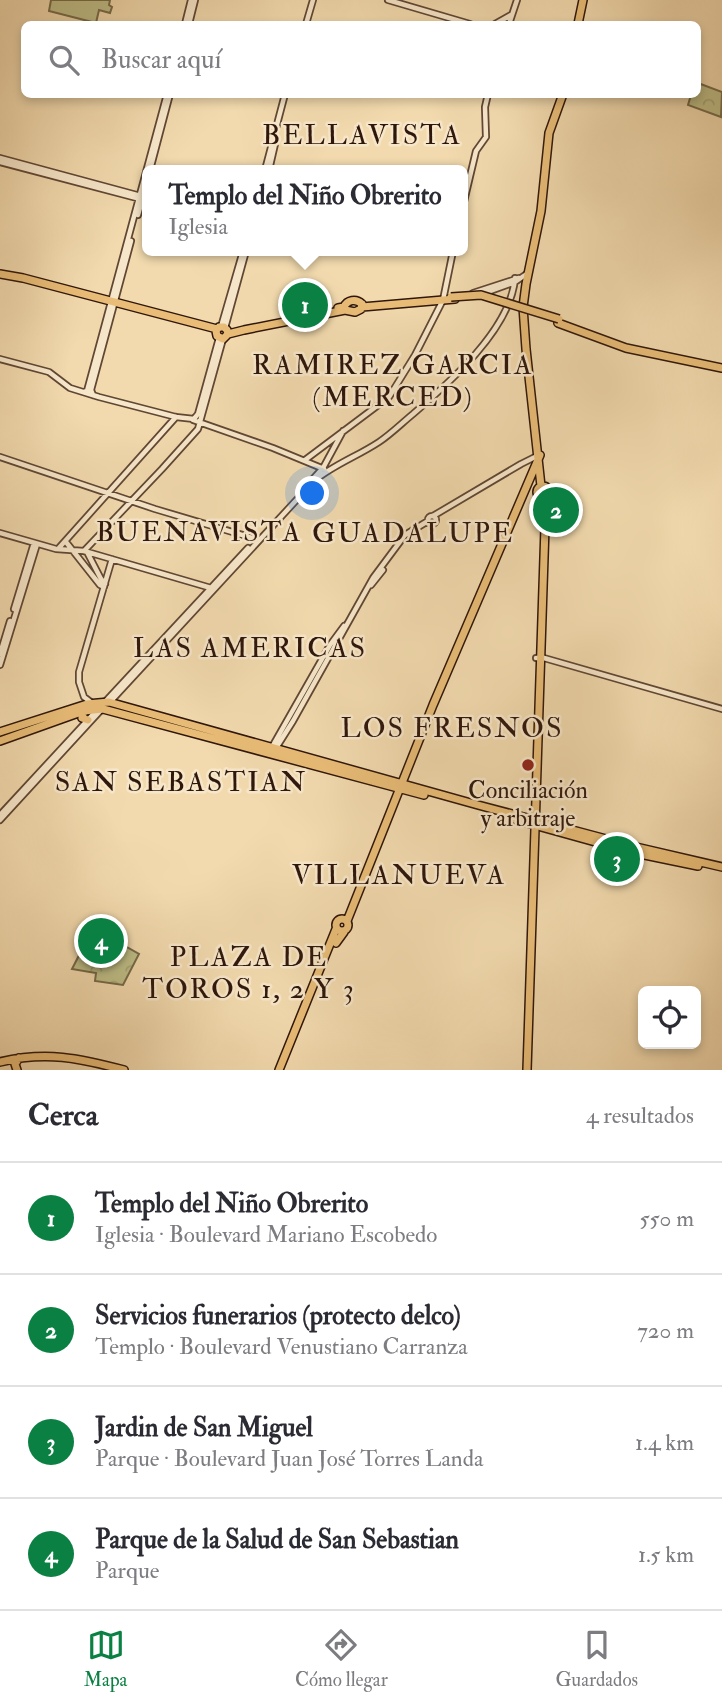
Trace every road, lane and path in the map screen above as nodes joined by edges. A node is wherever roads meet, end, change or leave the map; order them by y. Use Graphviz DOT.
graph roads {
  1 [pos="193,0"];
  2 [pos="312,0"];
  3 [pos="388,0"];
  4 [pos="517,0"];
  5 [pos="584,0"];
  6 [pos="512,15"];
  7 [pos="188,21"];
  8 [pos="306,21"];
  9 [pos="460,21"];
  10 [pos="501,21"];
  11 [pos="510,21"];
  12 [pos="580,21"];
  13 [pos="167,98"];
  14 [pos="167,98"];
  15 [pos="286,98"];
  16 [pos="487,98"];
  17 [pos="564,98"];
  18 [pos="0,160"];
  19 [pos="151,165"];
  20 [pos="151,165"];
  21 [pos="268,165"];
  22 [pos="468,187"];
  23 [pos="142,198"];
  24 [pos="142,202"];
  25 [pos="244,256"];
  26 [pos="452,256"];
  27 [pos="530,272"];
  28 [pos="0,276"];
  29 [pos="516,279"];
  30 [pos="446,297"];
  31 [pos="477,297"];
  32 [pos="113,304"];
  33 [pos="559,321"];
  34 [pos="222,332"];
  35 [pos="0,359"];
  36 [pos="722,366"];
  37 [pos="88,392"];
  38 [pos="176,417"];
  39 [pos="193,420"];
  40 [pos="200,421"];
  41 [pos="343,431"];
  42 [pos="0,457"];
  43 [pos="538,457"];
  44 [pos="305,460"];
  45 [pos="325,469"];
  46 [pos="525,487"];
  47 [pos="541,492"];
  48 [pos="108,493"];
  49 [pos="131,500"];
  50 [pos="0,533"];
  51 [pos="256,540"];
  52 [pos="66,542"];
  53 [pos="35,543"];
  54 [pos="58,549"];
  55 [pos="73,550"];
  56 [pos="86,552"];
  57 [pos="112,559"];
  58 [pos="105,585"];
  59 [pos="211,589"];
  60 [pos="0,653"];
  61 [pos="538,658"];
  62 [pos="0,665"];
  63 [pos="84,697"];
  64 [pos="105,704"];
  65 [pos="82,709"];
  66 [pos="722,709"];
  67 [pos="88,720"];
  68 [pos="158,720"];
  69 [pos="0,732"];
  70 [pos="0,741"];
  71 [pos="271,751"];
  72 [pos="293,755"];
  73 [pos="320,760"];
  74 [pos="399,786"];
  75 [pos="0,817"];
  76 [pos="532,822"];
  77 [pos="722,869"];
  78 [pos="19,1058"];
  79 [pos="0,1062"];
  80 [pos="83,1064"];
  81 [pos="17,1070"];
  82 [pos="124,1070"];
  83 [pos="281,1070"];
  84 [pos="525,1070"];
  1 -- 7 [label="street"];
  2 -- 8 [label="street"];
  3 -- 9 [label="street"];
  4 -- 6 [label="street"];
  5 -- 12 [label="main road"];
  6 -- 10 [label="street"];
  6 -- 11 [label="street"];
  13 -- 19 [label="street"];
  14 -- 20 [label="street"];
  15 -- 21 [label="street"];
  16 -- 22 [label="street"];
  17 -- 27 [label="main road"];
  18 -- 23 [label="street"];
  24 -- 32 [label="street"];
  25 -- 34 [label="street"];
  26 -- 30 [label="street"];
  27 -- 29 [label="street"];
  27 -- 43 [label="main road"];
  27 -- 43 [label="main road"];
  28 -- 32 [label="main road"];
  29 -- 30 [label="street"];
  29 -- 31 [label="street"];
  29 -- 45 [label="street"];
  30 -- 31 [label="main road"];
  30 -- 33 [label="main road, bridge"];
  30 -- 34 [label="main road"];
  30 -- 41 [label="street"];
  31 -- 33 [label="main road, bridge"];
  32 -- 34 [label="main road"];
  32 -- 37 [label="street"];
  33 -- 36 [label="main road"];
  34 -- 39 [label="street"];
  34 -- 40 [label="street"];
  35 -- 37 [label="street"];
  37 -- 38 [label="street"];
  38 -- 39 [label="street"];
  38 -- 48 [label="street"];
  39 -- 40 [label="street"];
  40 -- 44 [label="street"];
  40 -- 49 [label="street"];
  41 -- 44 [label="street"];
  41 -- 45 [label="street"];
  42 -- 48 [label="street"];
  43 -- 46 [label="main road"];
  43 -- 47 [label="main road"];
  43 -- 71 [label="street"];
  43 -- 74 [label="main road"];
  44 -- 45 [label="street"];
  45 -- 51 [label="street"];
  45 -- 64 [label="street"];
  46 -- 47 [label="main road"];
  46 -- 74 [label="main road"];
  47 -- 61 [label="main road"];
  48 -- 49 [label="street"];
  48 -- 52 [label="street"];
  49 -- 51 [label="street"];
  49 -- 56 [label="street"];
  50 -- 53 [label="street"];
  51 -- 59 [label="street"];
  52 -- 54 [label="street"];
  52 -- 55 [label="street"];
  53 -- 54 [label="street"];
  53 -- 60 [label="street"];
  53 -- 62 [label="street"];
  54 -- 55 [label="street"];
  55 -- 56 [label="street"];
  55 -- 58 [label="street"];
  56 -- 57 [label="street"];
  56 -- 58 [label="street"];
  57 -- 58 [label="street"];
  57 -- 59 [label="street"];
  58 -- 63 [label="street"];
  59 -- 64 [label="street"];
  61 -- 66 [label="street"];
  61 -- 76 [label="main road"];
  63 -- 64 [label="street"];
  63 -- 65 [label="street"];
  64 -- 65 [label="main road"];
  64 -- 67 [label="street"];
  64 -- 68 [label="main road"];
  64 -- 68 [label="main road"];
  64 -- 75 [label="street"];
  65 -- 67 [label="main road"];
  65 -- 69 [label="main road"];
  65 -- 70 [label="main road"];
  67 -- 75 [label="street"];
  68 -- 71 [label="main road"];
  71 -- 73 [label="main road"];
  71 -- 74 [label="main road"];
  72 -- 73 [label="main road"];
  73 -- 74 [label="main road"];
  74 -- 76 [label="main road"];
  74 -- 83 [label="main road"];
  76 -- 77 [label="main road"];
  76 -- 84 [label="main road"];
  78 -- 79 [label="main road"];
  78 -- 80 [label="main road"];
  78 -- 81 [label="main road"];
  80 -- 82 [label="main road"];
}
